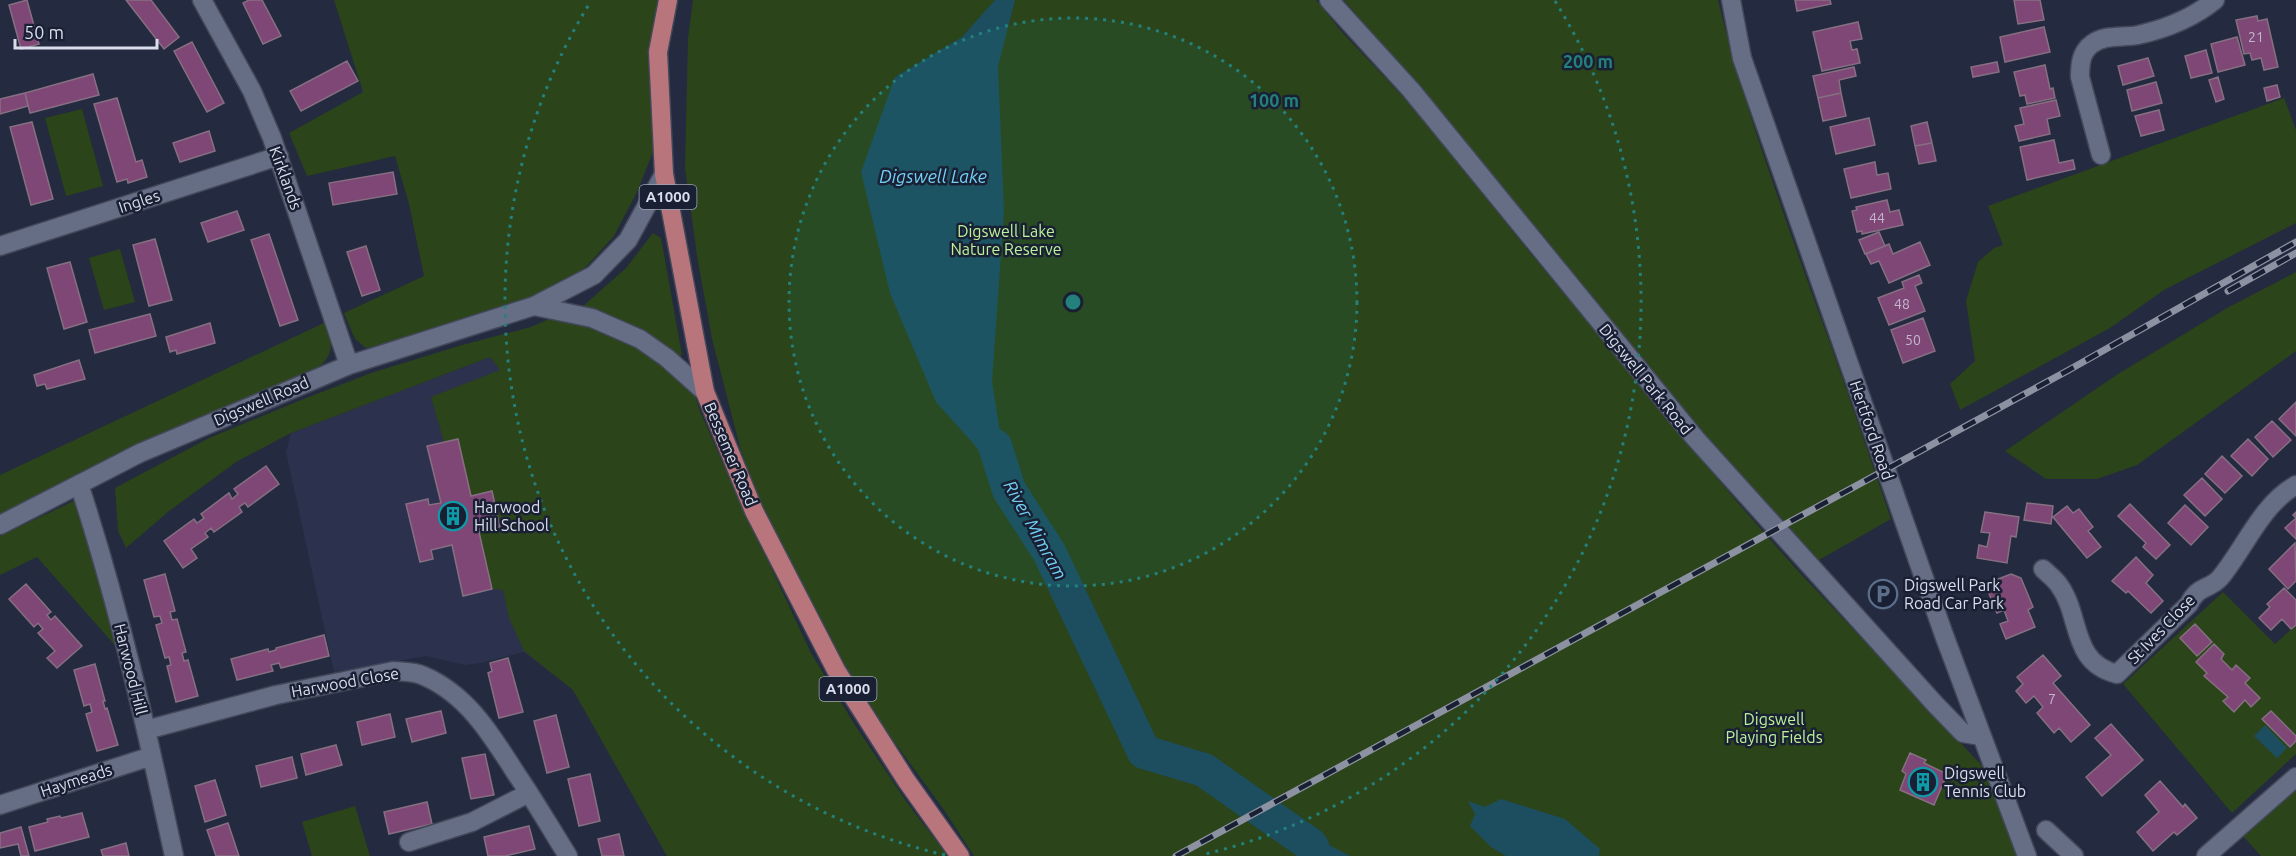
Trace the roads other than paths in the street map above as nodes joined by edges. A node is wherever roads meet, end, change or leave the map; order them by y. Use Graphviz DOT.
graph roads {
  1 [pos="202,0"];
  2 [pos="668,0"];
  3 [pos="1329,0"];
  4 [pos="1731,0"];
  5 [pos="2215,0"];
  6 [pos="2101,155"];
  7 [pos="279,156"];
  8 [pos="664,174"];
  9 [pos="0,246"];
  10 [pos="534,306"];
  11 [pos="349,365"];
  12 [pos="705,392"];
  13 [pos="79,484"];
  14 [pos="2296,485"];
  15 [pos="0,525"];
  16 [pos="2043,568"];
  17 [pos="146,730"];
  18 [pos="1981,736"];
  19 [pos="152,756"];
  20 [pos="2296,777"];
  21 [pos="529,793"];
  22 [pos="0,805"];
  23 [pos="2046,830"];
  24 [pos="409,842"];
  25 [pos="174,856"];
  26 [pos="568,856"];
  27 [pos="960,856"];
  28 [pos="2027,856"];
  29 [pos="2074,856"];
  30 [pos="2206,856"];
  1 -- 7 [label="street, Kirklands"];
  2 -- 8 [label="main road, Bessemer Road / A1000"];
  3 -- 18 [label="street, Digswell Park Road"];
  4 -- 18 [label="street, Hertford Road"];
  5 -- 6 [label="street"];
  7 -- 9 [label="street, Ingles"];
  7 -- 11 [label="street, Kirklands"];
  8 -- 10 [label="street, Digswell Road"];
  8 -- 12 [label="main road, Bessemer Road / A1000"];
  10 -- 11 [label="street, Digswell Road"];
  10 -- 12 [label="street, Digswell Road"];
  11 -- 13 [label="street, Digswell Road"];
  12 -- 27 [label="main road, Bessemer Road / A1000"];
  13 -- 15 [label="street, Digswell Road"];
  13 -- 17 [label="street, Harwood Hill"];
  14 -- 16 [label="street, St Ives Close"];
  17 -- 19 [label="street, Harwood Hill"];
  17 -- 21 [label="street, Harwood Close"];
  18 -- 28 [label="street, Hertford Road"];
  19 -- 22 [label="street, Haymeads"];
  19 -- 25 [label="street, Harwood Hill"];
  20 -- 30 [label="street"];
  21 -- 24 [label="street"];
  21 -- 26 [label="street, Harwood Close"];
  23 -- 29 [label="street"];
}
